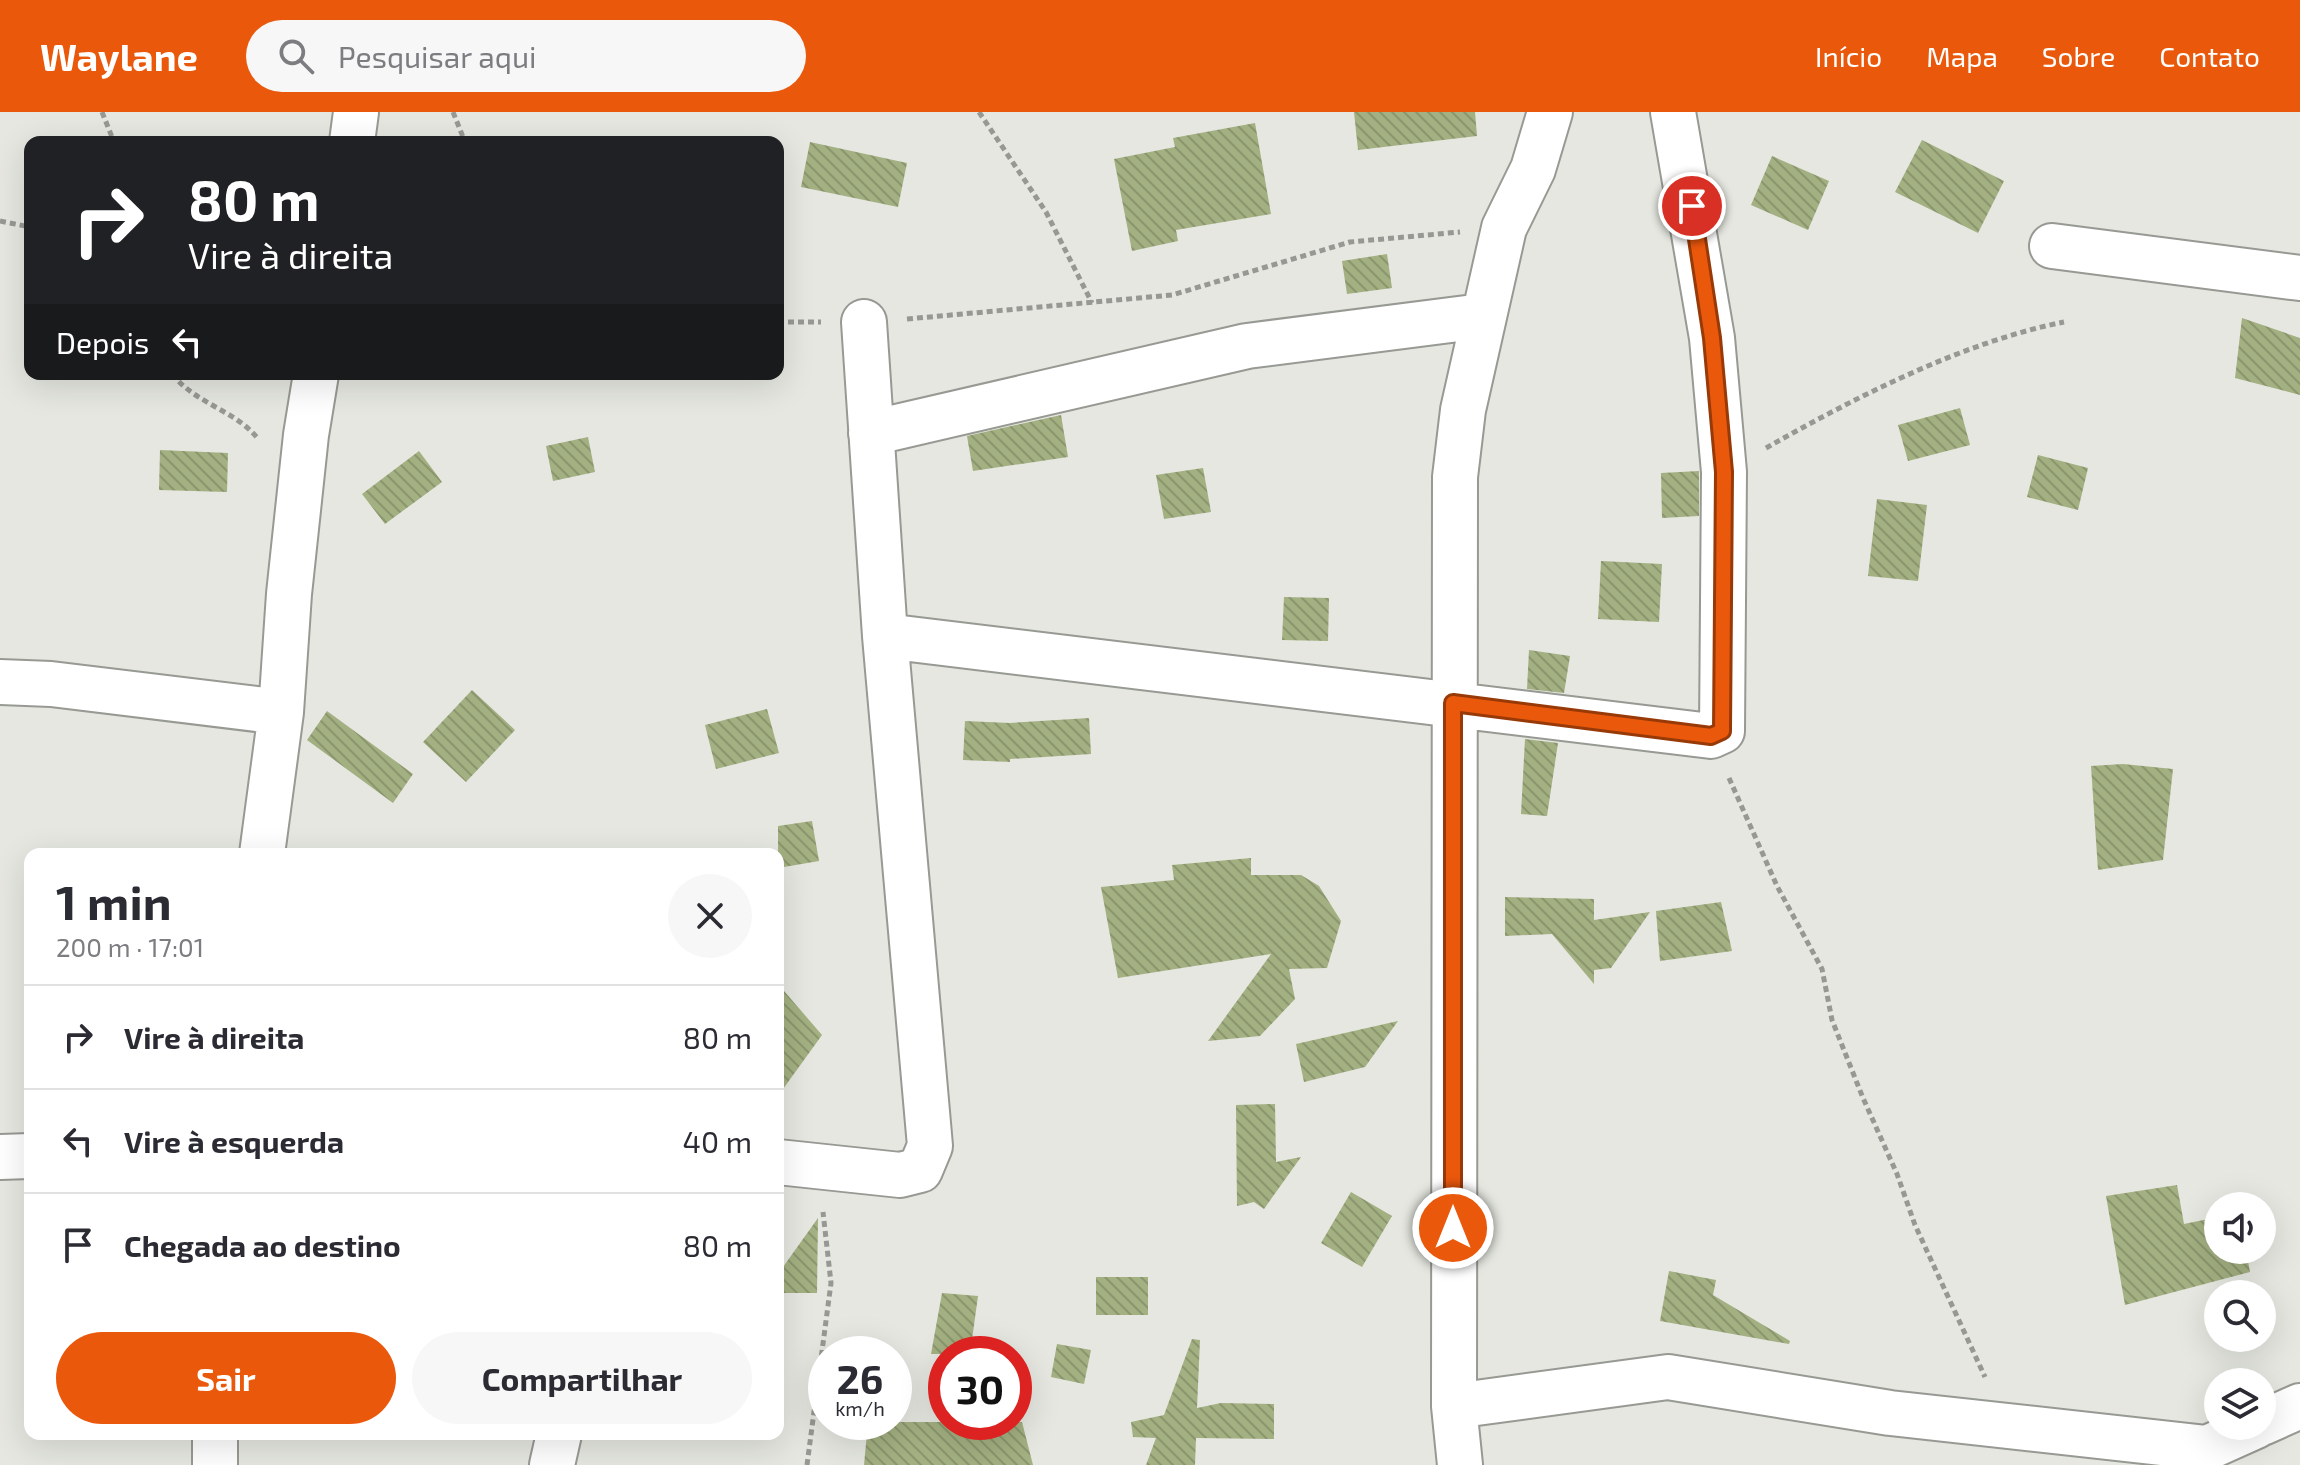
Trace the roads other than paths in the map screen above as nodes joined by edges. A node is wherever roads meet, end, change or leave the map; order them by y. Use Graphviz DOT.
graph roads {
  1 [pos="356,112"];
  2 [pos="1550,112"];
  3 [pos="1673,112"];
  4 [pos="353,136"];
  5 [pos="2052,246"];
  6 [pos="2300,278"];
  7 [pos="1482,316"];
  8 [pos="864,322"];
  9 [pos="315,380"];
  10 [pos="871,433"];
  11 [pos="885,636"];
  12 [pos="0,682"];
  13 [pos="1453,703"];
  14 [pos="281,712"];
  15 [pos="263,848"];
  16 [pos="24,1156"];
  17 [pos="0,1157"];
  18 [pos="795,1164"];
  19 [pos="1454,1406"];
  20 [pos="2300,1406"];
  21 [pos="2276,1417"];
  22 [pos="215,1440"];
  23 [pos="558,1440"];
  24 [pos="2225,1440"];
  25 [pos="215,1465"];
  26 [pos="552,1465"];
  27 [pos="1460,1465"];
  1 -- 4 [label="street"];
  2 -- 7 [label="street"];
  3 -- 13 [label="street"];
  5 -- 6 [label="street"];
  7 -- 10 [label="street"];
  7 -- 13 [label="street"];
  8 -- 10 [label="street"];
  9 -- 14 [label="street"];
  10 -- 11 [label="street"];
  11 -- 13 [label="street"];
  11 -- 18 [label="street"];
  12 -- 14 [label="street"];
  13 -- 19 [label="street"];
  14 -- 15 [label="street"];
  16 -- 17 [label="street"];
  19 -- 24 [label="street"];
  19 -- 27 [label="street"];
  20 -- 21 [label="street"];
  22 -- 25 [label="street"];
  23 -- 26 [label="street"];
}
